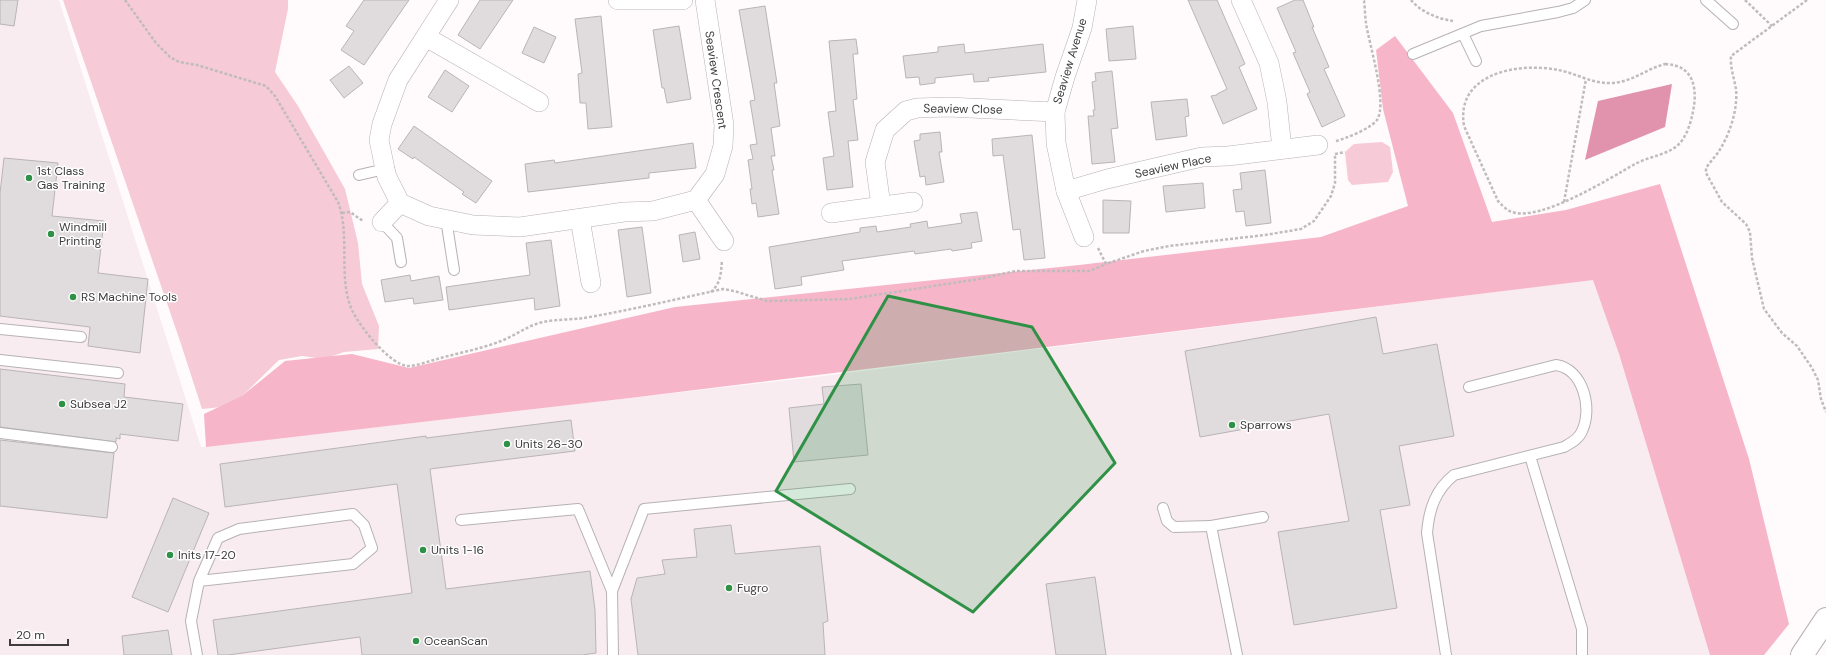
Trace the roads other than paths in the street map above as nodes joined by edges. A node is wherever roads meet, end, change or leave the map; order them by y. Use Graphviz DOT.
graph roads {
  1 [pos="450,0"];
  2 [pos="618,0"];
  3 [pos="683,0"];
  4 [pos="705,0"];
  5 [pos="1087,0"];
  6 [pos="1241,0"];
  7 [pos="1585,0"];
  8 [pos="1706,0"];
  9 [pos="1733,24"];
  10 [pos="1463,34"];
  11 [pos="426,37"];
  12 [pos="1413,54"];
  13 [pos="1476,61"];
  14 [pos="539,102"];
  15 [pos="1055,112"];
  16 [pos="1318,145"];
  17 [pos="1282,149"];
  18 [pos="386,169"];
  19 [pos="359,175"];
  20 [pos="1066,192"];
  21 [pos="696,200"];
  22 [pos="913,202"];
  23 [pos="400,203"];
  24 [pos="881,206"];
  25 [pos="831,213"];
  26 [pos="446,219"];
  27 [pos="580,219"];
  28 [pos="382,222"];
  29 [pos="1084,237"];
  30 [pos="724,240"];
  31 [pos="401,262"];
  32 [pos="454,270"];
  33 [pos="591,283"];
  34 [pos="0,329"];
  35 [pos="81,337"];
  36 [pos="0,360"];
  37 [pos="118,373"];
  38 [pos="1469,387"];
  39 [pos="0,433"];
  40 [pos="112,447"];
  41 [pos="1530,456"];
  42 [pos="850,489"];
  43 [pos="1163,508"];
  44 [pos="1263,517"];
  45 [pos="461,520"];
  46 [pos="1211,526"];
  47 [pos="199,582"];
  48 [pos="612,591"];
  49 [pos="1826,619"];
  50 [pos="197,655"];
  51 [pos="613,655"];
  52 [pos="1236,655"];
  53 [pos="1446,655"];
  54 [pos="1582,655"];
  55 [pos="1802,655"];
  1 -- 11 [label="street"];
  2 -- 3 [label="street"];
  4 -- 21 [label="street, Seaview Crescent"];
  5 -- 15 [label="street, Seaview Avenue"];
  6 -- 17 [label="street"];
  7 -- 10 [label="lane"];
  8 -- 9 [label="lane"];
  10 -- 12 [label="lane"];
  10 -- 13 [label="lane"];
  11 -- 14 [label="street"];
  11 -- 18 [label="street"];
  15 -- 20 [label="street, Seaview Avenue"];
  15 -- 24 [label="street, Seaview Close"];
  16 -- 17 [label="street, Seaview Place"];
  17 -- 20 [label="street, Seaview Place"];
  18 -- 19 [label="lane"];
  18 -- 23 [label="street"];
  20 -- 29 [label="street, Seaview Avenue"];
  21 -- 27 [label="street"];
  21 -- 30 [label="street"];
  22 -- 24 [label="street"];
  23 -- 26 [label="street"];
  23 -- 28 [label="street"];
  24 -- 25 [label="street"];
  26 -- 27 [label="street"];
  26 -- 32 [label="lane"];
  27 -- 33 [label="street"];
  28 -- 31 [label="lane"];
  34 -- 35 [label="lane"];
  36 -- 37 [label="lane"];
  38 -- 41 [label="lane"];
  39 -- 40 [label="lane"];
  41 -- 53 [label="lane"];
  41 -- 54 [label="lane"];
  42 -- 48 [label="lane"];
  43 -- 46 [label="lane"];
  44 -- 46 [label="lane"];
  45 -- 48 [label="lane"];
  46 -- 52 [label="lane"];
  47 -- 47 [label="lane"];
  47 -- 50 [label="lane"];
  48 -- 51 [label="lane"];
  49 -- 55 [label="main road"];
}
